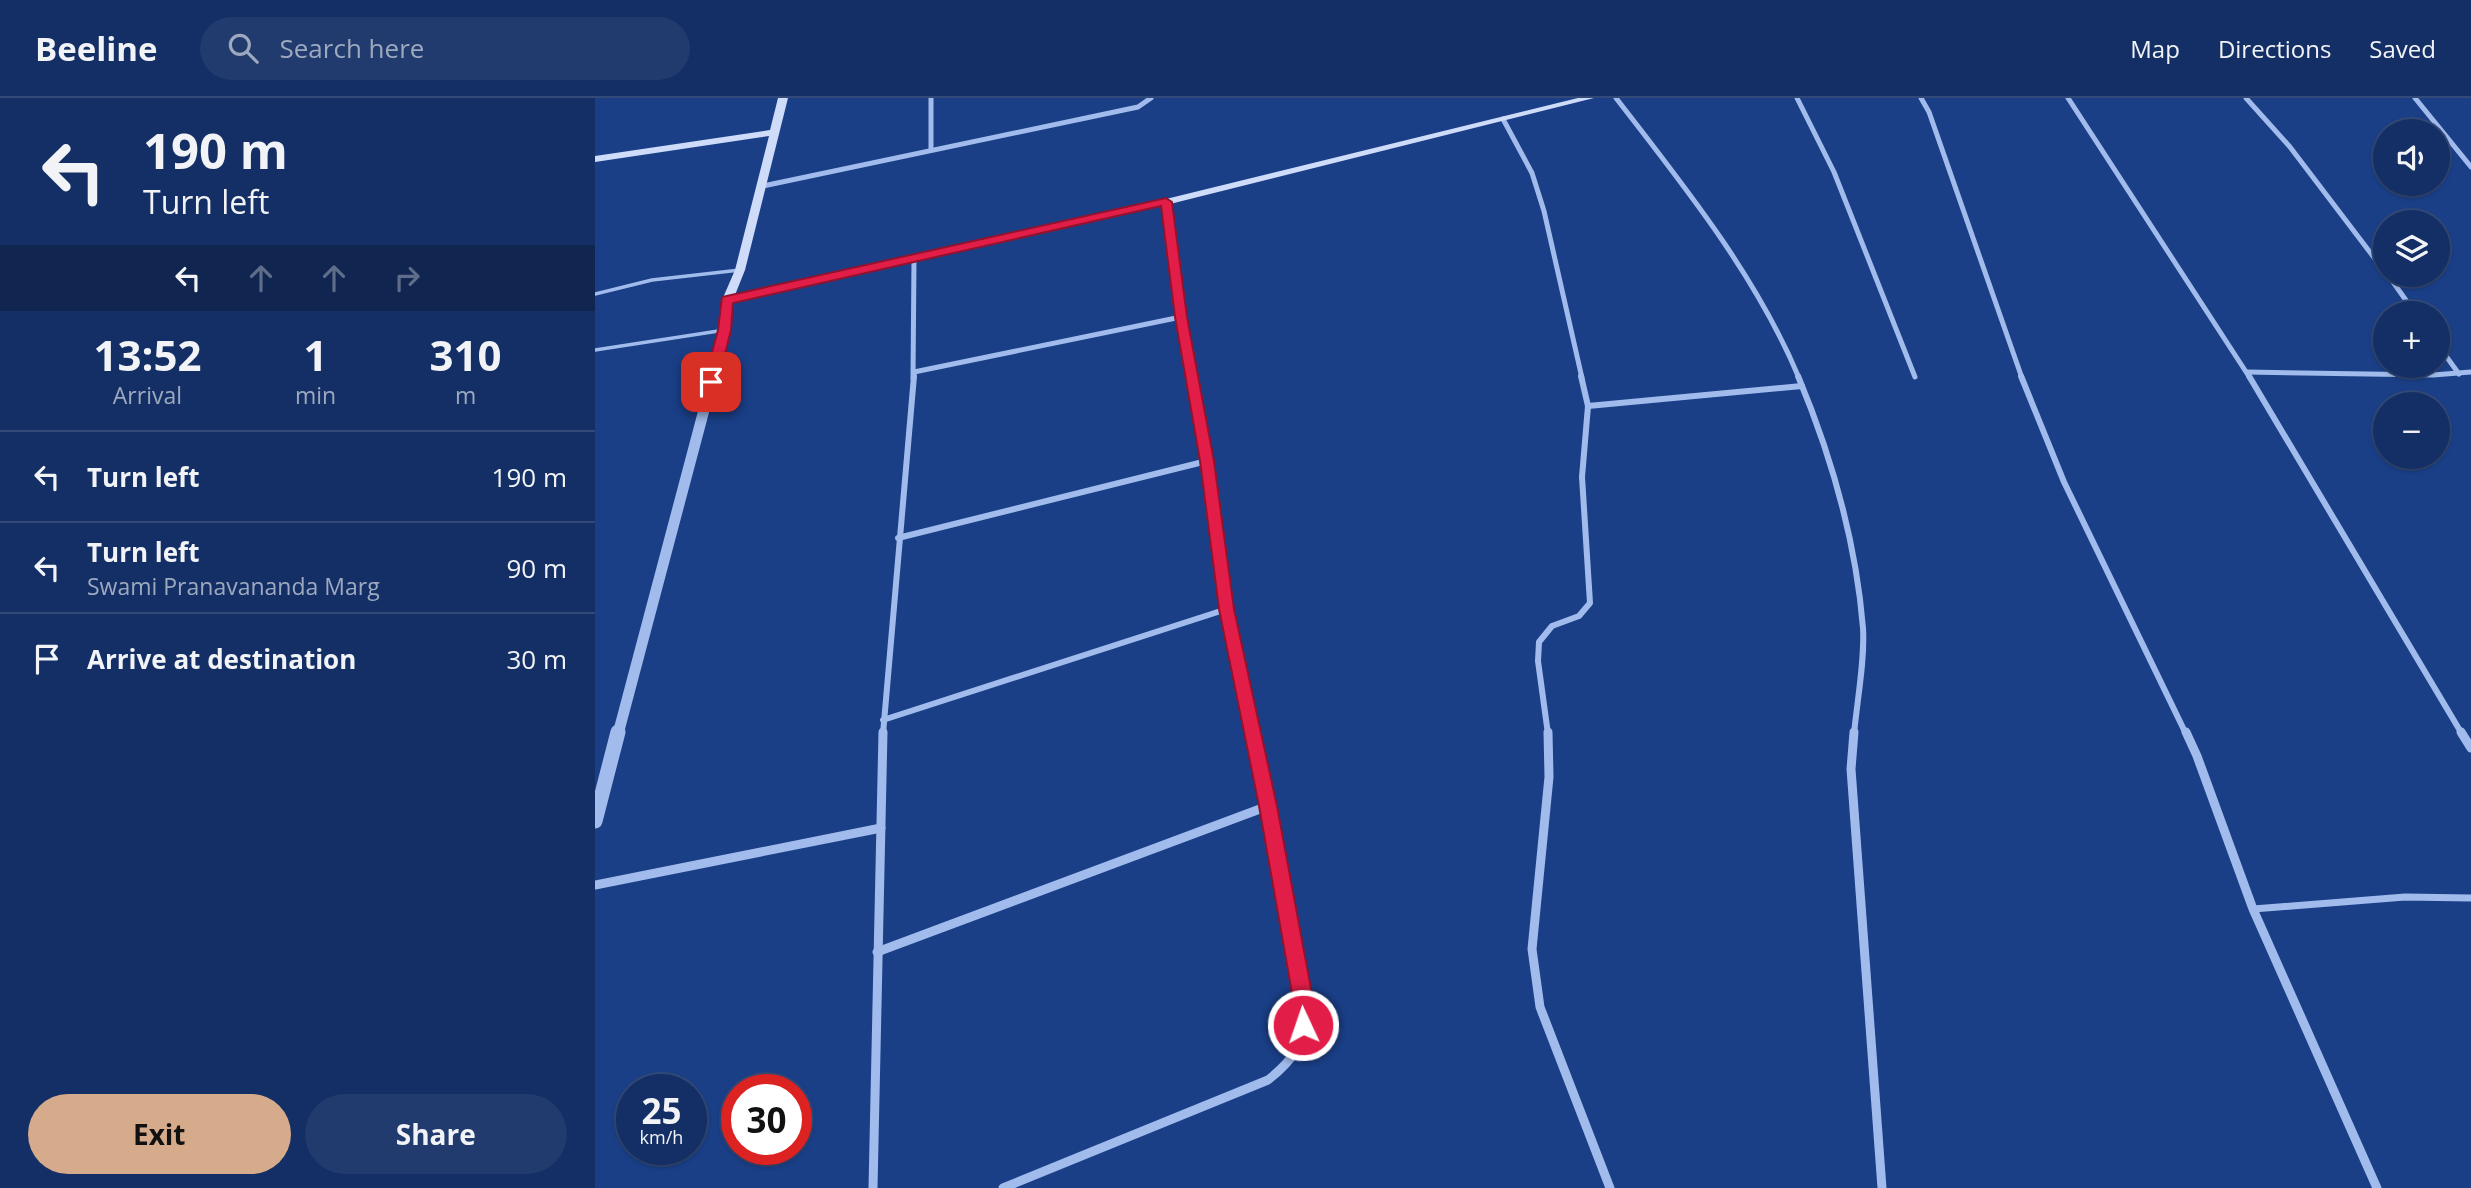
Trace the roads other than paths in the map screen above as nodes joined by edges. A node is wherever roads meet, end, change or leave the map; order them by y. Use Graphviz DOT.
graph roads {
  1 [pos="783,98"];
  2 [pos="931,98"];
  3 [pos="1151,98"];
  4 [pos="1589,98"];
  5 [pos="1616,98"];
  6 [pos="1797,98"];
  7 [pos="1921,98"];
  8 [pos="2068,98"];
  9 [pos="2246,98"];
  10 [pos="2414,98"];
  11 [pos="1503,119"];
  12 [pos="774,132"];
  13 [pos="931,149"];
  14 [pos="595,159"];
  15 [pos="2471,167"];
  16 [pos="763,186"];
  17 [pos="1166,202"];
  18 [pos="2373,256"];
  19 [pos="914,260"];
  20 [pos="740,270"];
  21 [pos="595,294"];
  22 [pos="727,300"];
  23 [pos="1181,317"];
  24 [pos="725,330"];
  25 [pos="595,350"];
  26 [pos="2450,362"];
  27 [pos="914,372"];
  28 [pos="2246,372"];
  29 [pos="2471,372"];
  30 [pos="2459,374"];
  31 [pos="1915,377"];
  32 [pos="1803,386"];
  33 [pos="1588,406"];
  34 [pos="1207,461"];
  35 [pos="898,538"];
  36 [pos="1227,609"];
  37 [pos="883,720"];
  38 [pos="2471,748"];
  39 [pos="1268,806"];
  40 [pos="595,821"];
  41 [pos="881,828"];
  42 [pos="595,886"];
  43 [pos="2471,898"];
  44 [pos="2253,909"];
  45 [pos="877,952"];
  46 [pos="873,1188"];
  47 [pos="1003,1188"];
  48 [pos="1610,1188"];
  49 [pos="1882,1188"];
  50 [pos="2377,1188"];
  1 -- 12 [label="main road"];
  2 -- 13 [label="street"];
  3 -- 13 [label="street"];
  4 -- 11 [label="main road"];
  5 -- 32 [label="street"];
  6 -- 31 [label="street"];
  7 -- 44 [label="street"];
  8 -- 28 [label="street"];
  9 -- 18 [label="street"];
  10 -- 15 [label="street"];
  11 -- 17 [label="main road"];
  11 -- 33 [label="street"];
  12 -- 14 [label="main road"];
  12 -- 16 [label="main road"];
  13 -- 16 [label="street"];
  16 -- 20 [label="main road"];
  17 -- 19 [label="main road"];
  17 -- 23 [label="street"];
  19 -- 22 [label="main road"];
  19 -- 27 [label="street"];
  20 -- 21 [label="lane"];
  20 -- 22 [label="main road"];
  22 -- 24 [label="street"];
  23 -- 27 [label="street"];
  23 -- 34 [label="street"];
  24 -- 25 [label="lane"];
  24 -- 40 [label="street"];
  26 -- 30 [label="street"];
  27 -- 35 [label="street"];
  28 -- 30 [label="street"];
  28 -- 38 [label="street"];
  29 -- 30 [label="street"];
  32 -- 33 [label="street"];
  32 -- 49 [label="street"];
  33 -- 48 [label="street"];
  34 -- 35 [label="street"];
  34 -- 36 [label="street"];
  35 -- 37 [label="street"];
  36 -- 37 [label="street"];
  36 -- 39 [label="street"];
  37 -- 41 [label="street"];
  39 -- 45 [label="street"];
  39 -- 47 [label="street"];
  41 -- 42 [label="street"];
  41 -- 45 [label="street"];
  43 -- 44 [label="street"];
  44 -- 50 [label="street"];
  45 -- 46 [label="street"];
}
